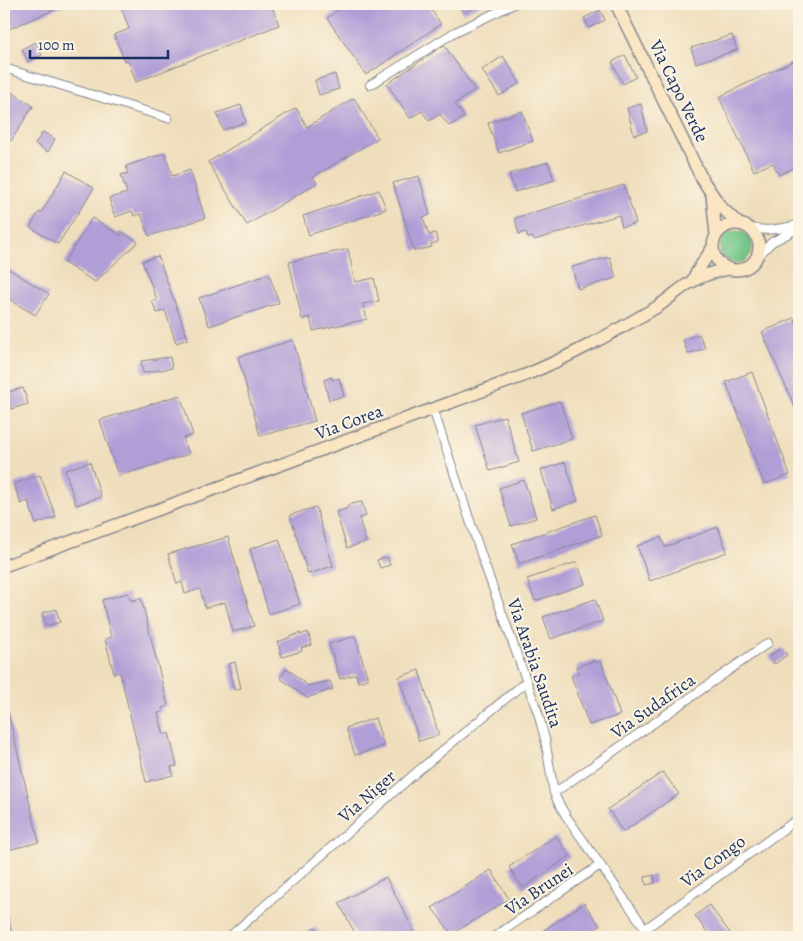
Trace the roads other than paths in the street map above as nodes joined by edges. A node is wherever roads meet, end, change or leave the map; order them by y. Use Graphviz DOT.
graph roads {
  1 [pos="514,4"];
  2 [pos="616,4"];
  3 [pos="4,68"];
  4 [pos="370,85"];
  5 [pos="168,118"];
  6 [pos="712,194"];
  7 [pos="738,223"];
  8 [pos="799,226"];
  9 [pos="751,228"];
  10 [pos="716,235"];
  11 [pos="713,247"];
  12 [pos="758,255"];
  13 [pos="728,269"];
  14 [pos="692,282"];
  15 [pos="434,409"];
  16 [pos="4,566"];
  17 [pos="768,643"];
  18 [pos="527,681"];
  19 [pos="554,793"];
  20 [pos="799,818"];
  21 [pos="600,865"];
  22 [pos="645,929"];
  23 [pos="230,937"];
  24 [pos="494,937"];
  25 [pos="650,937"];
  1 -- 4 [label="street"];
  2 -- 6 [label="street, Via Capo Verde"];
  3 -- 5 [label="street"];
  6 -- 7 [label="street, Via Capo Verde"];
  6 -- 10 [label="street"];
  7 -- 9 [label="street"];
  7 -- 10 [label="street"];
  8 -- 9 [label="street"];
  8 -- 12 [label="street"];
  9 -- 12 [label="street"];
  10 -- 11 [label="street"];
  11 -- 13 [label="street"];
  11 -- 14 [label="street"];
  12 -- 13 [label="street"];
  13 -- 14 [label="street"];
  14 -- 15 [label="street, Via Corea"];
  15 -- 16 [label="street, Via Corea"];
  15 -- 18 [label="street, Via Arabia Saudita"];
  17 -- 19 [label="street, Via Sudafrica"];
  18 -- 19 [label="street, Via Arabia Saudita"];
  18 -- 23 [label="street, Via Niger"];
  19 -- 21 [label="street, Via Arabia Saudita"];
  20 -- 22 [label="street, Via Congo"];
  21 -- 22 [label="street, Via Arabia Saudita"];
  21 -- 24 [label="street, Via Brunei"];
  22 -- 25 [label="street, Via Arabia Saudita"];
}
